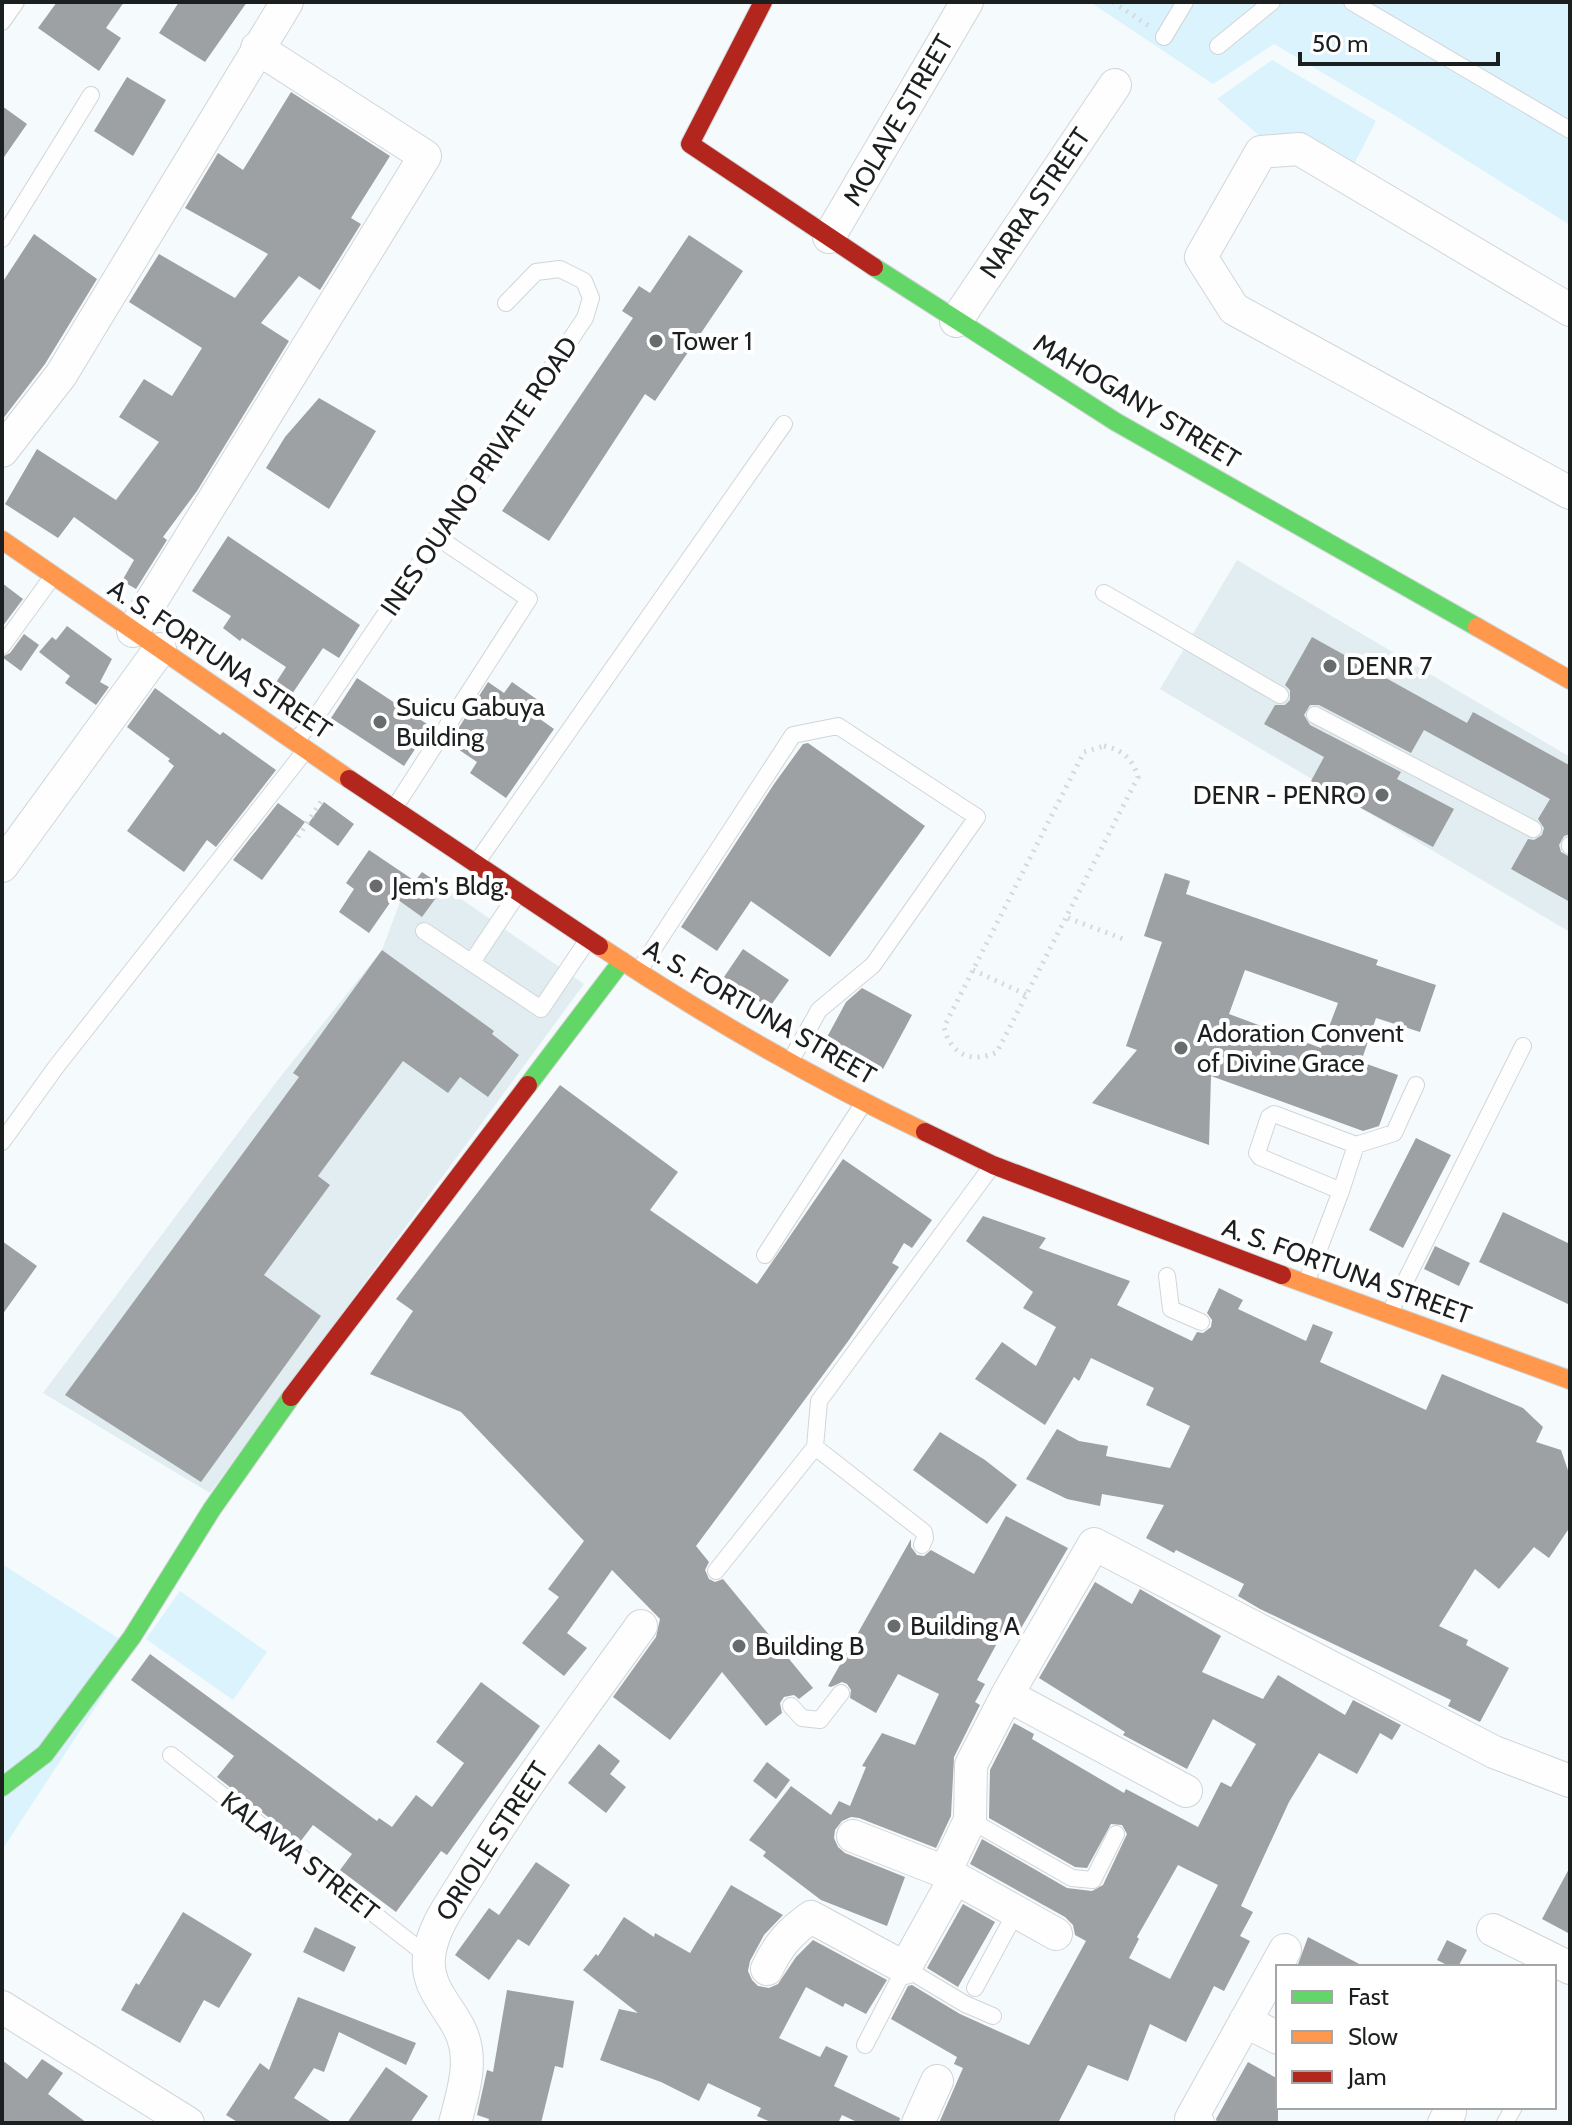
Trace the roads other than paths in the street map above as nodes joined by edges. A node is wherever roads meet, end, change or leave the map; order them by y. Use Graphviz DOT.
graph roads {
  1 [pos="16,2"];
  2 [pos="287,2"];
  3 [pos="763,2"];
  4 [pos="967,2"];
  5 [pos="1185,2"];
  6 [pos="1272,2"];
  7 [pos="1352,2"];
  8 [pos="1380,9"];
  9 [pos="2,22"];
  10 [pos="1164,37"];
  11 [pos="1218,46"];
  12 [pos="257,48"];
  13 [pos="1115,85"];
  14 [pos="91,95"];
  15 [pos="1570,130"];
  16 [pos="829,237"];
  17 [pos="2,239"];
  18 [pos="506,303"];
  19 [pos="1570,310"];
  20 [pos="956,321"];
  21 [pos="784,424"];
  22 [pos="2,451"];
  23 [pos="1570,493"];
  24 [pos="437,537"];
  25 [pos="2,540"];
  26 [pos="53,576"];
  27 [pos="1104,593"];
  28 [pos="133,631"];
  29 [pos="2,646"];
  30 [pos="160,649"];
  31 [pos="1570,680"];
  32 [pos="1280,695"];
  33 [pos="1315,715"];
  34 [pos="300,745"];
  35 [pos="394,809"];
  36 [pos="1533,829"];
  37 [pos="476,863"];
  38 [pos="2,866"];
  39 [pos="519,892"];
  40 [pos="424,931"];
  41 [pos="588,938"];
  42 [pos="472,962"];
  43 [pos="630,966"];
  44 [pos="1523,1046"];
  45 [pos="790,1062"];
  46 [pos="1416,1085"];
  47 [pos="864,1103"];
  48 [pos="2,1142"];
  49 [pos="1356,1145"];
  50 [pos="993,1165"];
  51 [pos="1341,1191"];
  52 [pos="765,1255"];
  53 [pos="1167,1276"];
  54 [pos="1306,1283"];
  55 [pos="1389,1313"];
  56 [pos="1201,1322"];
  57 [pos="1570,1380"];
  58 [pos="815,1447"];
  59 [pos="922,1545"];
  60 [pos="716,1571"];
  61 [pos="641,1626"];
  62 [pos="841,1693"];
  63 [pos="1007,1695"];
  64 [pos="791,1706"];
  65 [pos="171,1755"];
  66 [pos="1570,1781"];
  67 [pos="2,1787"];
  68 [pos="1186,1791"];
  69 [pos="970,1820"];
  70 [pos="1116,1834"];
  71 [pos="853,1836"];
  72 [pos="950,1875"];
  73 [pos="1016,1912"];
  74 [pos="1493,1930"];
  75 [pos="1056,1934"];
  76 [pos="1285,1950"];
  77 [pos="429,1957"];
  78 [pos="1277,1965"];
  79 [pos="1276,1966"];
  80 [pos="905,1968"];
  81 [pos="1570,1968"];
  82 [pos="767,1969"];
  83 [pos="975,1988"];
  84 [pos="2,2007"];
  85 [pos="993,2016"];
  86 [pos="1245,2021"];
  87 [pos="1276,2037"];
  88 [pos="865,2045"];
  89 [pos="937,2081"];
  90 [pos="1193,2122"];
  91 [pos="188,2123"];
  92 [pos="455,2123"];
  93 [pos="918,2123"];
  1 -- 9 [label="lane"];
  2 -- 12 [label="street"];
  3 -- 16 [label="street, MAHOGANY STREET"];
  4 -- 16 [label="street, MOLAVE STREET"];
  5 -- 10 [label="lane"];
  6 -- 11 [label="lane"];
  7 -- 8 [label="lane"];
  8 -- 15 [label="lane"];
  12 -- 22 [label="street"];
  12 -- 28 [label="street"];
  13 -- 20 [label="street, NARRA STREET"];
  14 -- 17 [label="lane"];
  16 -- 20 [label="street, MAHOGANY STREET"];
  18 -- 24 [label="lane, INES OUANO PRIVATE ROAD"];
  19 -- 23 [label="street"];
  20 -- 31 [label="street, MAHOGANY STREET"];
  21 -- 37 [label="lane"];
  24 -- 34 [label="lane, INES OUANO PRIVATE ROAD"];
  24 -- 35 [label="lane"];
  25 -- 26 [label="street, A. S. FORTUNA STREET"];
  26 -- 28 [label="street, A. S. FORTUNA STREET"];
  26 -- 29 [label="lane"];
  27 -- 32 [label="lane"];
  28 -- 30 [label="street, A. S. FORTUNA STREET"];
  30 -- 34 [label="street, A. S. FORTUNA STREET"];
  30 -- 38 [label="street"];
  33 -- 36 [label="lane"];
  34 -- 35 [label="street, A. S. FORTUNA STREET"];
  34 -- 48 [label="lane, INES OUANO PRIVATE ROAD"];
  35 -- 37 [label="street, A. S. FORTUNA STREET"];
  37 -- 39 [label="street, A. S. FORTUNA STREET"];
  39 -- 41 [label="street, A. S. FORTUNA STREET"];
  39 -- 42 [label="lane"];
  40 -- 42 [label="lane"];
  41 -- 42 [label="lane"];
  41 -- 43 [label="street, A. S. FORTUNA STREET"];
  43 -- 45 [label="street, A. S. FORTUNA STREET"];
  43 -- 45 [label="lane"];
  43 -- 67 [label="street"];
  44 -- 55 [label="lane"];
  45 -- 47 [label="street, A. S. FORTUNA STREET"];
  46 -- 49 [label="lane"];
  47 -- 50 [label="street, A. S. FORTUNA STREET"];
  47 -- 52 [label="lane"];
  49 -- 51 [label="lane"];
  49 -- 51 [label="lane"];
  50 -- 54 [label="street, A. S. FORTUNA STREET"];
  50 -- 58 [label="lane"];
  51 -- 54 [label="lane"];
  53 -- 56 [label="lane"];
  54 -- 55 [label="street, A. S. FORTUNA STREET"];
  55 -- 57 [label="street, A. S. FORTUNA STREET"];
  58 -- 59 [label="lane"];
  58 -- 60 [label="lane"];
  61 -- 77 [label="street, ORIOLE STREET"];
  62 -- 64 [label="lane"];
  63 -- 66 [label="street"];
  63 -- 68 [label="street"];
  63 -- 69 [label="street"];
  65 -- 77 [label="lane, KALAWA STREET"];
  69 -- 70 [label="lane"];
  69 -- 72 [label="street"];
  71 -- 72 [label="street"];
  72 -- 73 [label="street"];
  72 -- 80 [label="street"];
  73 -- 75 [label="street"];
  73 -- 83 [label="lane"];
  74 -- 81 [label="street"];
  76 -- 78 [label="street"];
  77 -- 92 [label="street"];
  79 -- 86 [label="street"];
  80 -- 82 [label="street"];
  80 -- 85 [label="lane"];
  80 -- 88 [label="lane"];
  84 -- 91 [label="street"];
  86 -- 87 [label="street"];
  86 -- 90 [label="street"];
  89 -- 93 [label="street"];
}
